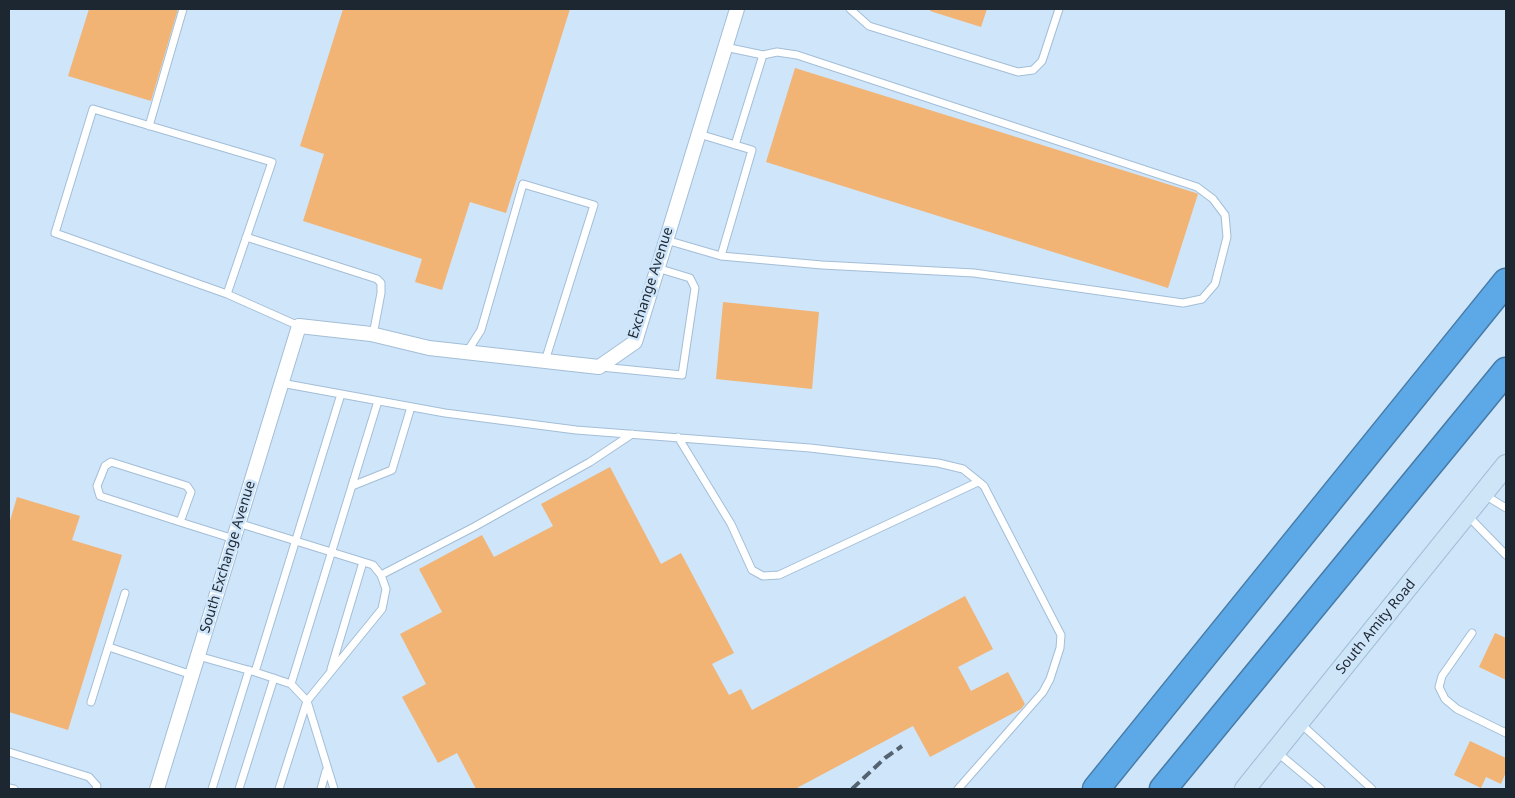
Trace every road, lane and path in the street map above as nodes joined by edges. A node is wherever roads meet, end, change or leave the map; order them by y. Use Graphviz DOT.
graph roads {
  1 [pos="183,9"];
  2 [pos="736,9"];
  3 [pos="850,9"];
  4 [pos="1059,9"];
  5 [pos="725,47"];
  6 [pos="763,54"];
  7 [pos="149,126"];
  8 [pos="698,134"];
  9 [pos="735,145"];
  10 [pos="246,237"];
  11 [pos="666,240"];
  12 [pos="721,256"];
  13 [pos="657,268"];
  14 [pos="1506,282"];
  15 [pos="227,294"];
  16 [pos="299,326"];
  17 [pos="373,335"];
  18 [pos="467,352"];
  19 [pos="545,361"];
  20 [pos="599,367"];
  21 [pos="1506,371"];
  22 [pos="281,383"];
  23 [pos="341,394"];
  24 [pos="378,401"];
  25 [pos="411,407"];
  26 [pos="632,434"];
  27 [pos="678,437"];
  28 [pos="1506,466"];
  29 [pos="978,482"];
  30 [pos="352,486"];
  31 [pos="1483,494"];
  32 [pos="1506,508"];
  33 [pos="1466,514"];
  34 [pos="180,522"];
  35 [pos="238,523"];
  36 [pos="234,539"];
  37 [pos="296,540"];
  38 [pos="331,551"];
  39 [pos="1506,555"];
  40 [pos="363,562"];
  41 [pos="381,575"];
  42 [pos="125,593"];
  43 [pos="1472,633"];
  44 [pos="108,647"];
  45 [pos="198,656"];
  46 [pos="252,671"];
  47 [pos="330,672"];
  48 [pos="192,675"];
  49 [pos="274,678"];
  50 [pos="291,684"];
  51 [pos="307,701"];
  52 [pos="91,702"];
  53 [pos="1300,723"];
  54 [pos="1506,733"];
  55 [pos="1276,751"];
  56 [pos="9,752"];
  57 [pos="327,770"];
  58 [pos="1168,784"];
  59 [pos="9,788"];
  60 [pos="14,789"];
  61 [pos="96,789"];
  62 [pos="157,789"];
  63 [pos="212,789"];
  64 [pos="239,789"];
  65 [pos="279,789"];
  66 [pos="320,789"];
  67 [pos="334,789"];
  68 [pos="958,789"];
  69 [pos="1096,789"];
  70 [pos="1245,789"];
  71 [pos="1321,789"];
  72 [pos="1372,789"];
  1 -- 7 [label="lane"];
  2 -- 5 [label="street, Exchange Avenue"];
  3 -- 4 [label="lane"];
  5 -- 6 [label="lane"];
  5 -- 8 [label="street, Exchange Avenue"];
  6 -- 9 [label="lane"];
  6 -- 12 [label="lane"];
  7 -- 10 [label="lane"];
  7 -- 15 [label="lane"];
  8 -- 9 [label="lane"];
  8 -- 11 [label="street, Exchange Avenue"];
  9 -- 12 [label="lane"];
  10 -- 15 [label="lane"];
  10 -- 17 [label="lane"];
  11 -- 12 [label="lane"];
  11 -- 13 [label="street, Exchange Avenue"];
  13 -- 20 [label="street, Exchange Avenue"];
  13 -- 20 [label="lane"];
  14 -- 69 [label="highway"];
  15 -- 16 [label="lane"];
  16 -- 17 [label="street"];
  16 -- 22 [label="street, South Exchange Avenue"];
  17 -- 18 [label="street"];
  18 -- 19 [label="street"];
  18 -- 19 [label="lane"];
  19 -- 20 [label="street"];
  21 -- 58 [label="highway"];
  22 -- 23 [label="lane"];
  22 -- 35 [label="street, South Exchange Avenue"];
  23 -- 24 [label="lane"];
  23 -- 37 [label="lane"];
  24 -- 25 [label="lane"];
  24 -- 30 [label="lane"];
  25 -- 26 [label="lane"];
  25 -- 30 [label="lane"];
  26 -- 27 [label="lane"];
  26 -- 41 [label="lane"];
  27 -- 29 [label="lane"];
  27 -- 29 [label="lane"];
  28 -- 31 [label="main road, South Amity Road"];
  29 -- 68 [label="lane"];
  30 -- 38 [label="lane"];
  31 -- 32 [label="lane"];
  31 -- 33 [label="main road, South Amity Road"];
  33 -- 39 [label="lane"];
  33 -- 53 [label="main road, South Amity Road"];
  34 -- 34 [label="lane"];
  34 -- 36 [label="lane"];
  35 -- 36 [label="street, South Exchange Avenue"];
  35 -- 37 [label="lane"];
  36 -- 45 [label="street, South Exchange Avenue"];
  37 -- 38 [label="lane"];
  37 -- 46 [label="lane"];
  38 -- 40 [label="lane"];
  38 -- 50 [label="lane"];
  40 -- 41 [label="lane"];
  40 -- 47 [label="lane"];
  41 -- 47 [label="lane"];
  42 -- 44 [label="lane"];
  43 -- 54 [label="lane"];
  44 -- 48 [label="lane"];
  44 -- 52 [label="lane"];
  45 -- 46 [label="lane"];
  45 -- 48 [label="street, South Exchange Avenue"];
  46 -- 49 [label="lane"];
  46 -- 63 [label="lane"];
  47 -- 51 [label="lane"];
  48 -- 62 [label="street, South Exchange Avenue"];
  49 -- 50 [label="lane"];
  49 -- 64 [label="lane"];
  50 -- 51 [label="lane"];
  51 -- 57 [label="lane"];
  51 -- 65 [label="lane"];
  53 -- 55 [label="main road, South Amity Road"];
  53 -- 72 [label="lane"];
  55 -- 70 [label="main road, South Amity Road"];
  55 -- 71 [label="lane"];
  56 -- 61 [label="lane"];
  57 -- 66 [label="lane"];
  57 -- 67 [label="lane"];
  59 -- 60 [label="lane"];
}
